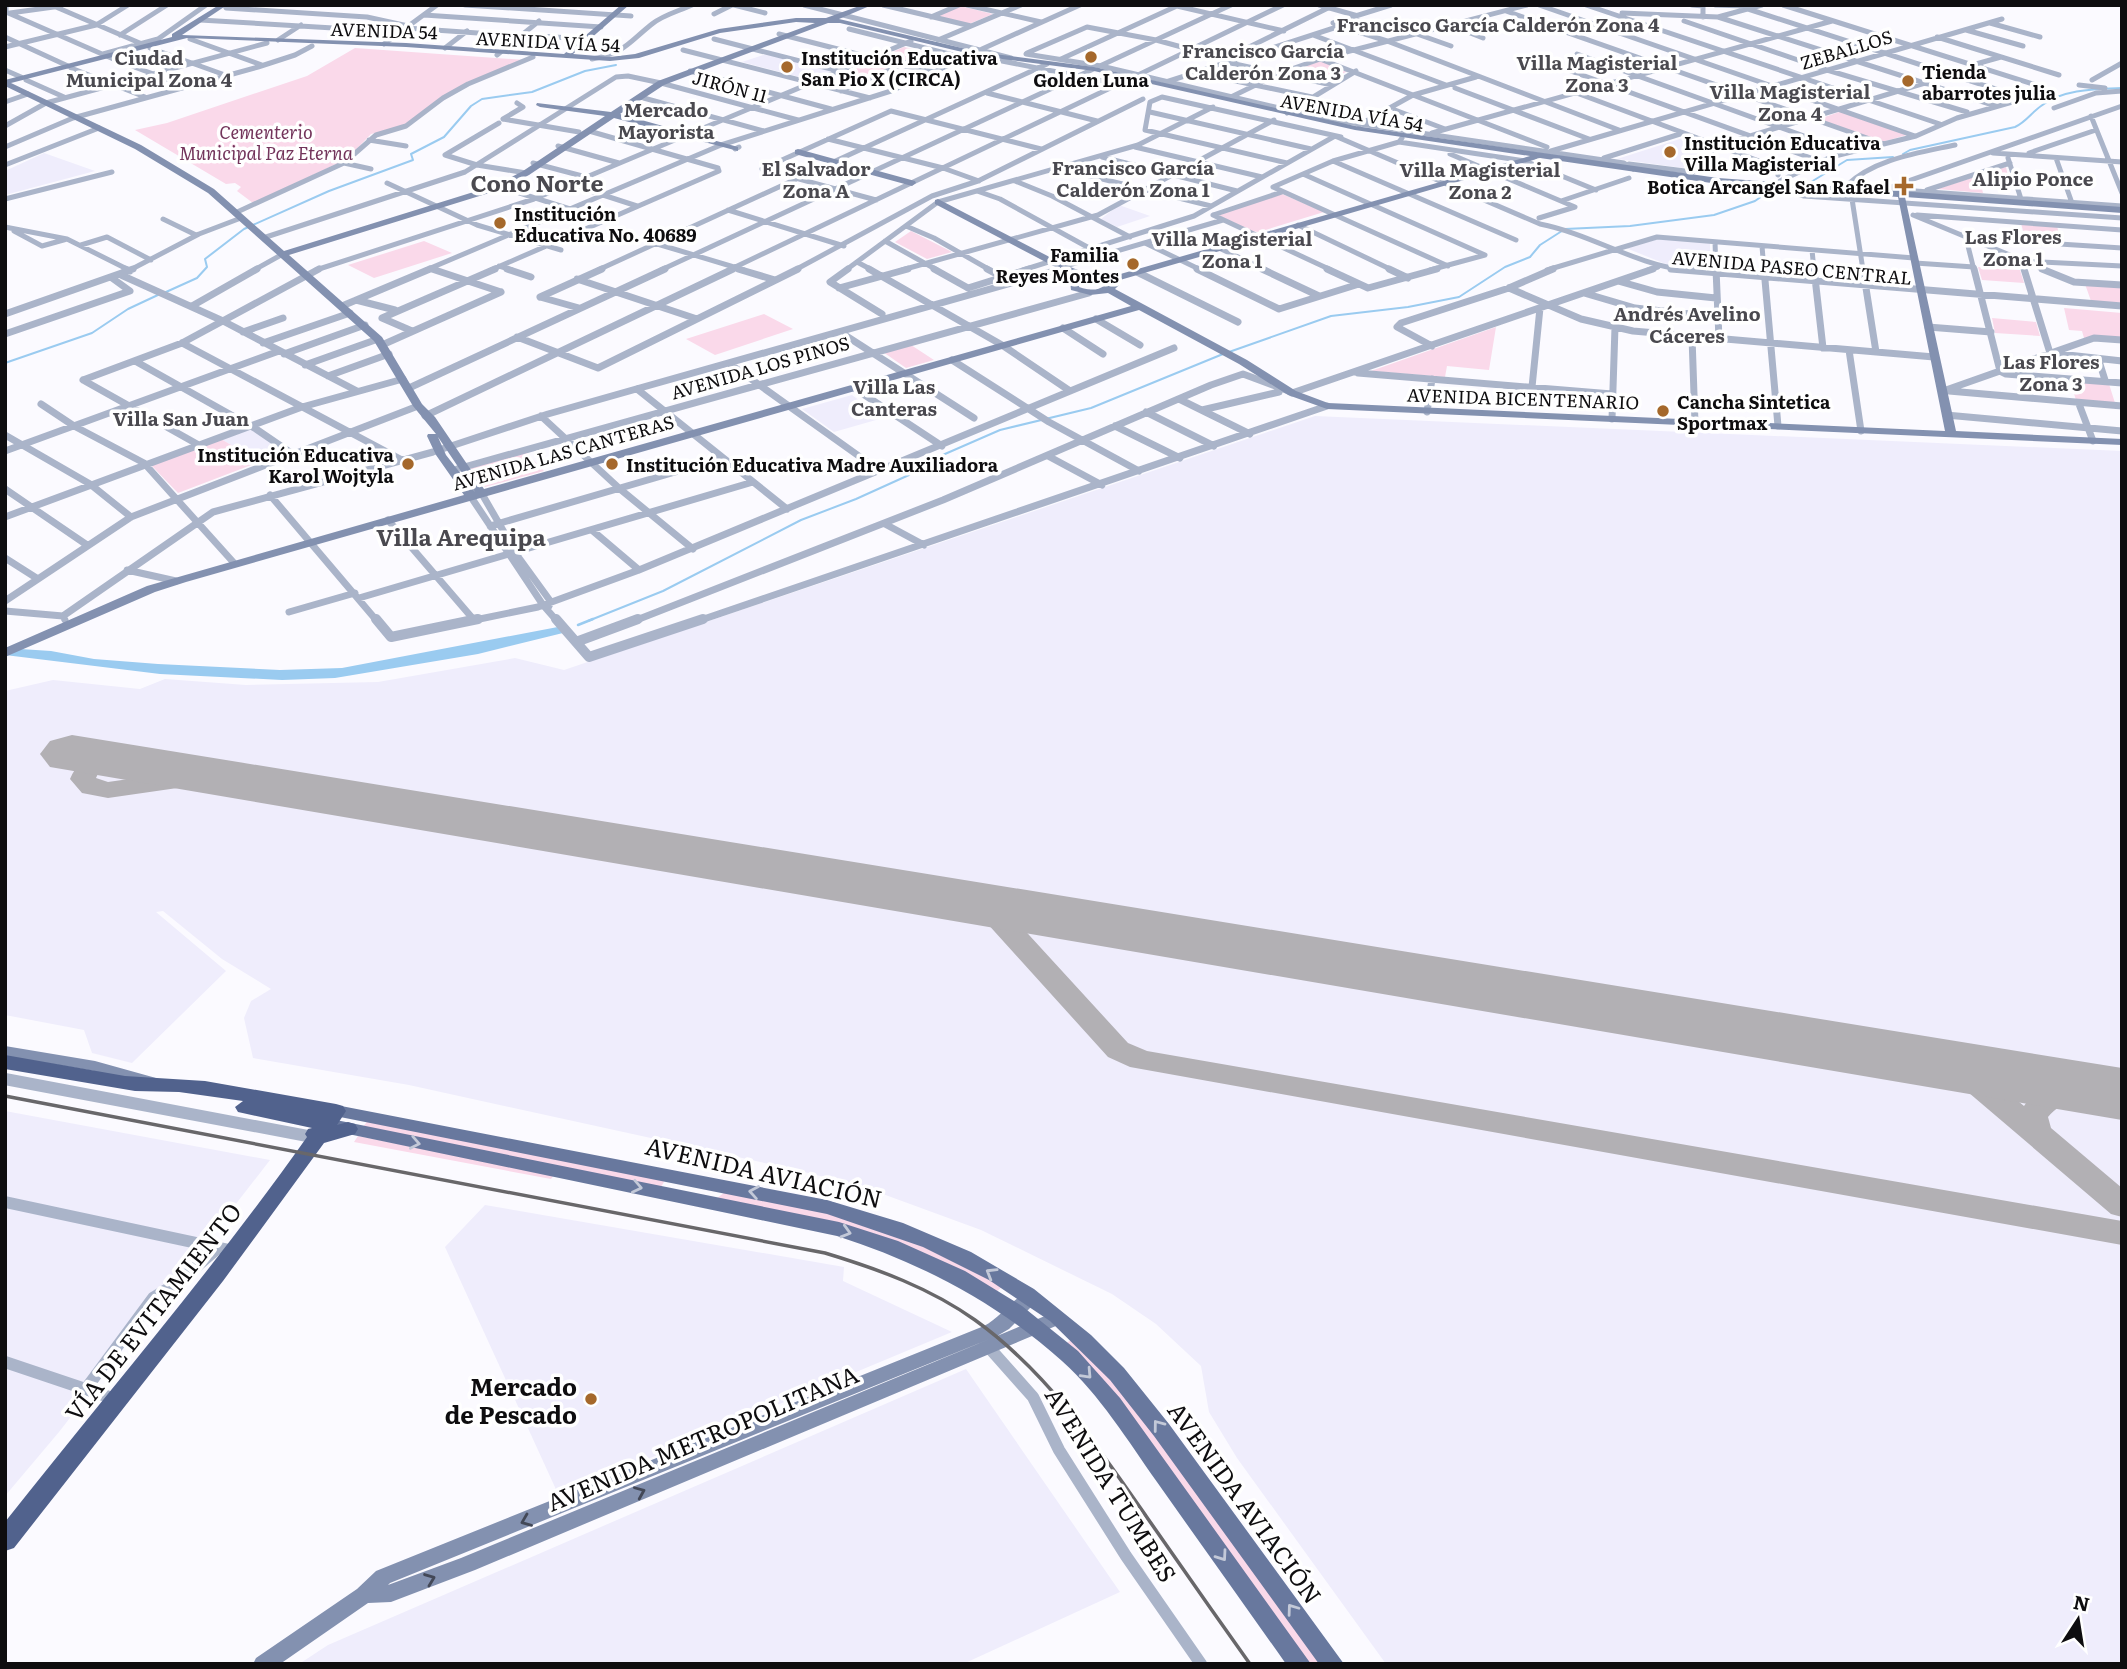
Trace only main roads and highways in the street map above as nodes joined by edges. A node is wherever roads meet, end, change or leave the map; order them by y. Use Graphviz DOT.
graph roads {
  1 [pos="626,5"];
  2 [pos="860,5"];
  3 [pos="869,5"];
  4 [pos="226,6"];
  5 [pos="830,19"];
  6 [pos="203,20"];
  7 [pos="189,37"];
  8 [pos="171,39"];
  9 [pos="499,53"];
  10 [pos="107,56"];
  11 [pos="565,57"];
  12 [pos="1051,63"];
  13 [pos="1129,79"];
  14 [pos="658,82"];
  15 [pos="6,83"];
  16 [pos="543,104"];
  17 [pos="611,113"];
  18 [pos="1282,115"];
  19 [pos="730,146"];
  20 [pos="795,153"];
  21 [pos="1544,153"];
  22 [pos="909,184"];
  23 [pos="1780,185"];
  24 [pos="1921,197"];
  25 [pos="1902,200"];
  26 [pos="935,204"];
  27 [pos="2122,212"];
  28 [pos="281,255"];
  29 [pos="1061,269"];
  30 [pos="1088,277"];
  31 [pos="1111,282"];
  32 [pos="1083,290"];
  33 [pos="1135,308"];
  34 [pos="1951,435"];
  35 [pos="2122,442"];
  36 [pos="476,495"];
  37 [pos="5,653"];
  38 [pos="5,1051"];
  39 [pos="5,1062"];
  40 [pos="73,1067"];
  41 [pos="137,1080"];
  42 [pos="332,1125"];
  43 [pos="1022,1304"];
  44 [pos="1057,1318"];
  45 [pos="1036,1328"];
  46 [pos="982,1340"];
  47 [pos="5,1541"];
  48 [pos="263,1664"];
  49 [pos="1299,1664"];
  50 [pos="1332,1664"];
  1 -- 11 [label="main road"];
  2 -- 5 [label="main road"];
  3 -- 5 [label="main road"];
  4 -- 6 [label="main road"];
  5 -- 9 [label="main road, AVENIDA VÍA 54"];
  5 -- 11 [label="main road, AVENIDA 54"];
  5 -- 12 [label="main road, AVENIDA 54"];
  5 -- 12 [label="main road, AVENIDA VÍA 54"];
  5 -- 14 [label="main road"];
  6 -- 7 [label="main road"];
  6 -- 8 [label="main road"];
  7 -- 8 [label="main road, AVENIDA 54"];
  7 -- 9 [label="main road, AVENIDA 54"];
  7 -- 9 [label="main road, AVENIDA VÍA 54"];
  7 -- 10 [label="main road, AVENIDA VÍA 54"];
  8 -- 10 [label="main road, AVENIDA 54"];
  9 -- 11 [label="main road, AVENIDA 54"];
  10 -- 15 [label="main road, AVENIDA VÍA 54"];
  12 -- 13 [label="main road, AVENIDA VÍA 54"];
  13 -- 18 [label="main road, AVENIDA VÍA 54"];
  13 -- 18 [label="main road, AVENIDA VÍA 54"];
  14 -- 17 [label="main road"];
  14 -- 17 [label="main road"];
  15 -- 28 [label="main road"];
  16 -- 17 [label="main road"];
  17 -- 19 [label="main road"];
  17 -- 28 [label="main road"];
  18 -- 21 [label="main road, AVENIDA VÍA 54"];
  18 -- 21 [label="main road, AVENIDA VÍA 54"];
  20 -- 22 [label="main road"];
  21 -- 23 [label="main road, AVENIDA VÍA 54"];
  21 -- 23 [label="main road, AVENIDA VÍA 54"];
  21 -- 31 [label="main road"];
  23 -- 24 [label="main road, AVENIDA VÍA 54"];
  23 -- 25 [label="main road, AVENIDA VÍA 54"];
  24 -- 25 [label="main road, AVENIDA VÍA 54"];
  24 -- 27 [label="main road, AVENIDA VÍA 54"];
  25 -- 34 [label="main road"];
  26 -- 29 [label="main road"];
  28 -- 36 [label="main road"];
  29 -- 30 [label="main road"];
  29 -- 32 [label="main road, AVENIDA BICENTENARIO"];
  30 -- 31 [label="main road"];
  30 -- 32 [label="main road"];
  31 -- 32 [label="main road"];
  31 -- 33 [label="main road, AVENIDA BICENTENARIO"];
  32 -- 33 [label="main road, AVENIDA BICENTENARIO"];
  33 -- 34 [label="main road, AVENIDA BICENTENARIO"];
  33 -- 36 [label="main road, AVENIDA LAS CANTERAS"];
  34 -- 35 [label="main road, AVENIDA BICENTENARIO"];
  36 -- 37 [label="main road, AVENIDA LAS CANTERAS"];
  38 -- 40 [label="main road"];
  39 -- 40 [label="highway, AVENIDA AVIACIÓN"];
  40 -- 41 [label="highway, AVENIDA AVIACIÓN"];
  41 -- 42 [label="highway, AVENIDA AVIACIÓN"];
  41 -- 42 [label="highway, AVENIDA AVIACIÓN"];
  42 -- 43 [label="main road, AVENIDA AVIACIÓN"];
  42 -- 47 [label="highway, VÍA DE EVITAMIENTO"];
  43 -- 44 [label="main road, AVENIDA AVIACIÓN"];
  43 -- 45 [label="main road, AVENIDA AVIACIÓN"];
  43 -- 46 [label="main road, AVENIDA METROPOLITANA"];
  44 -- 45 [label="main road, AVENIDA METROPOLITANA"];
  50 -- 44 [label="main road, AVENIDA AVIACIÓN, one-way"];
  45 -- 46 [label="main road, AVENIDA METROPOLITANA"];
  45 -- 49 [label="main road, AVENIDA AVIACIÓN, one-way"];
  46 -- 48 [label="main road, AVENIDA METROPOLITANA"];
}
